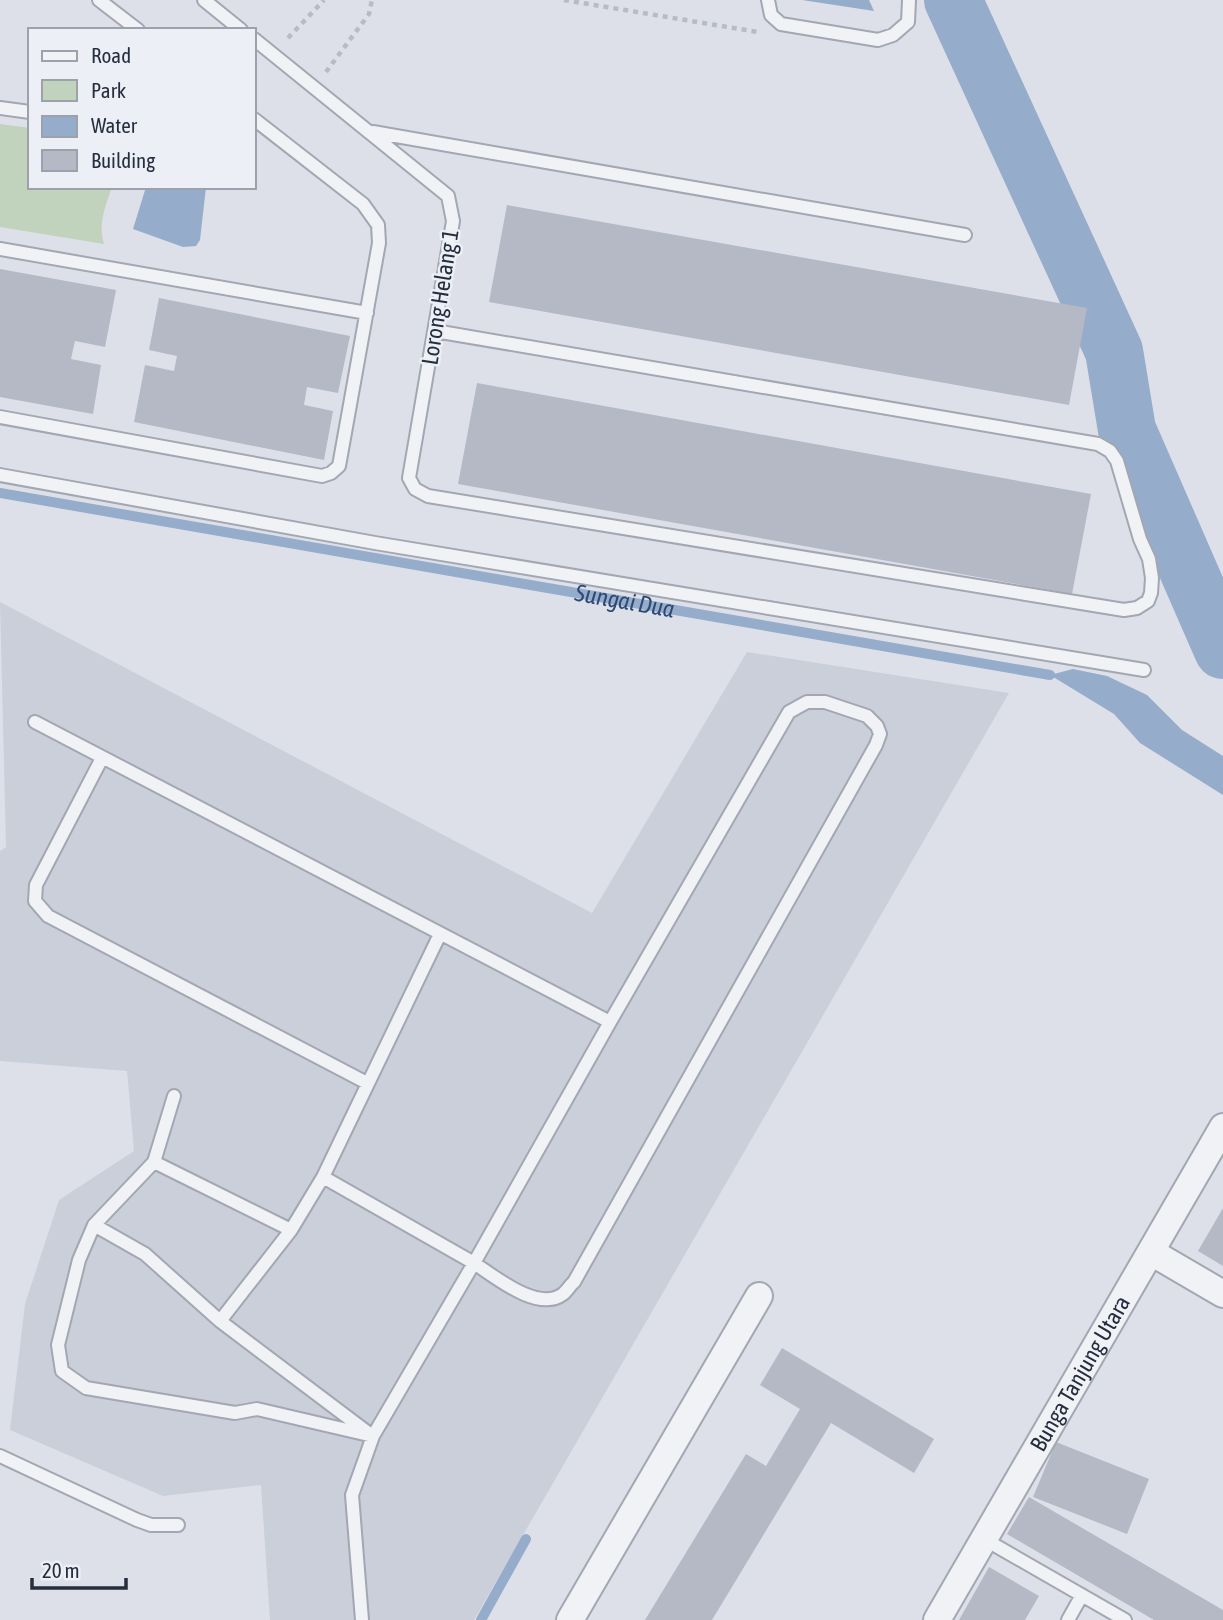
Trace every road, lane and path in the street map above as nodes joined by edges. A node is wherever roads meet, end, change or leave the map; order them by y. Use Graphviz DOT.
graph roads {
  1 [pos="99,0"];
  2 [pos="204,0"];
  3 [pos="324,0"];
  4 [pos="372,0"];
  5 [pos="564,0"];
  6 [pos="768,0"];
  7 [pos="909,0"];
  8 [pos="302,23"];
  9 [pos="781,24"];
  10 [pos="135,28"];
  11 [pos="239,28"];
  12 [pos="256,41"];
  13 [pos="314,87"];
  14 [pos="0,108"];
  15 [pos="28,113"];
  16 [pos="256,121"];
  17 [pos="369,131"];
  18 [pos="965,235"];
  19 [pos="0,249"];
  20 [pos="367,313"];
  21 [pos="435,331"];
  22 [pos="0,417"];
  23 [pos="0,475"];
  24 [pos="1144,670"];
  25 [pos="35,722"];
  26 [pos="102,758"];
  27 [pos="440,934"];
  28 [pos="610,1022"];
  29 [pos="367,1083"];
  30 [pos="174,1096"];
  31 [pos="1223,1127"];
  32 [pos="154,1162"];
  33 [pos="323,1177"];
  34 [pos="94,1225"];
  35 [pos="291,1230"];
  36 [pos="1151,1252"];
  37 [pos="474,1263"];
  38 [pos="1223,1294"];
  39 [pos="759,1296"];
  40 [pos="220,1321"];
  41 [pos="373,1436"];
  42 [pos="0,1456"];
  43 [pos="178,1525"];
  44 [pos="984,1539"];
  45 [pos="1082,1595"];
  46 [pos="362,1620"];
  47 [pos="570,1620"];
  48 [pos="937,1620"];
  49 [pos="1068,1620"];
  50 [pos="1125,1620"];
  1 -- 10 [label="lane"];
  2 -- 11 [label="lane"];
  3 -- 8 [label="path"];
  4 -- 13 [label="path"];
  5 -- 9 [label="path"];
  6 -- 9 [label="lane"];
  7 -- 9 [label="lane"];
  12 -- 13 [label="lane, Lorong Helang 1"];
  13 -- 17 [label="lane, Lorong Helang 1"];
  14 -- 15 [label="lane"];
  16 -- 20 [label="lane"];
  17 -- 18 [label="lane"];
  17 -- 21 [label="lane, Lorong Helang 1"];
  19 -- 20 [label="lane"];
  20 -- 22 [label="lane"];
  21 -- 21 [label="lane, Lorong Helang 1"];
  23 -- 24 [label="lane"];
  25 -- 26 [label="lane"];
  26 -- 27 [label="lane"];
  26 -- 29 [label="lane"];
  27 -- 28 [label="lane"];
  27 -- 29 [label="lane"];
  28 -- 37 [label="lane"];
  28 -- 37 [label="lane"];
  29 -- 33 [label="lane"];
  30 -- 32 [label="lane"];
  31 -- 36 [label="street, Bunga Tanjung Utara"];
  32 -- 34 [label="lane"];
  32 -- 35 [label="lane"];
  33 -- 35 [label="lane"];
  33 -- 37 [label="lane"];
  34 -- 40 [label="lane"];
  34 -- 41 [label="lane"];
  35 -- 40 [label="lane"];
  36 -- 38 [label="street"];
  36 -- 44 [label="street, Bunga Tanjung Utara"];
  37 -- 41 [label="lane"];
  39 -- 47 [label="street"];
  40 -- 41 [label="lane"];
  41 -- 46 [label="lane"];
  42 -- 43 [label="lane"];
  44 -- 45 [label="lane"];
  44 -- 48 [label="street, Bunga Tanjung Utara"];
  45 -- 49 [label="lane"];
  45 -- 50 [label="lane"];
}
